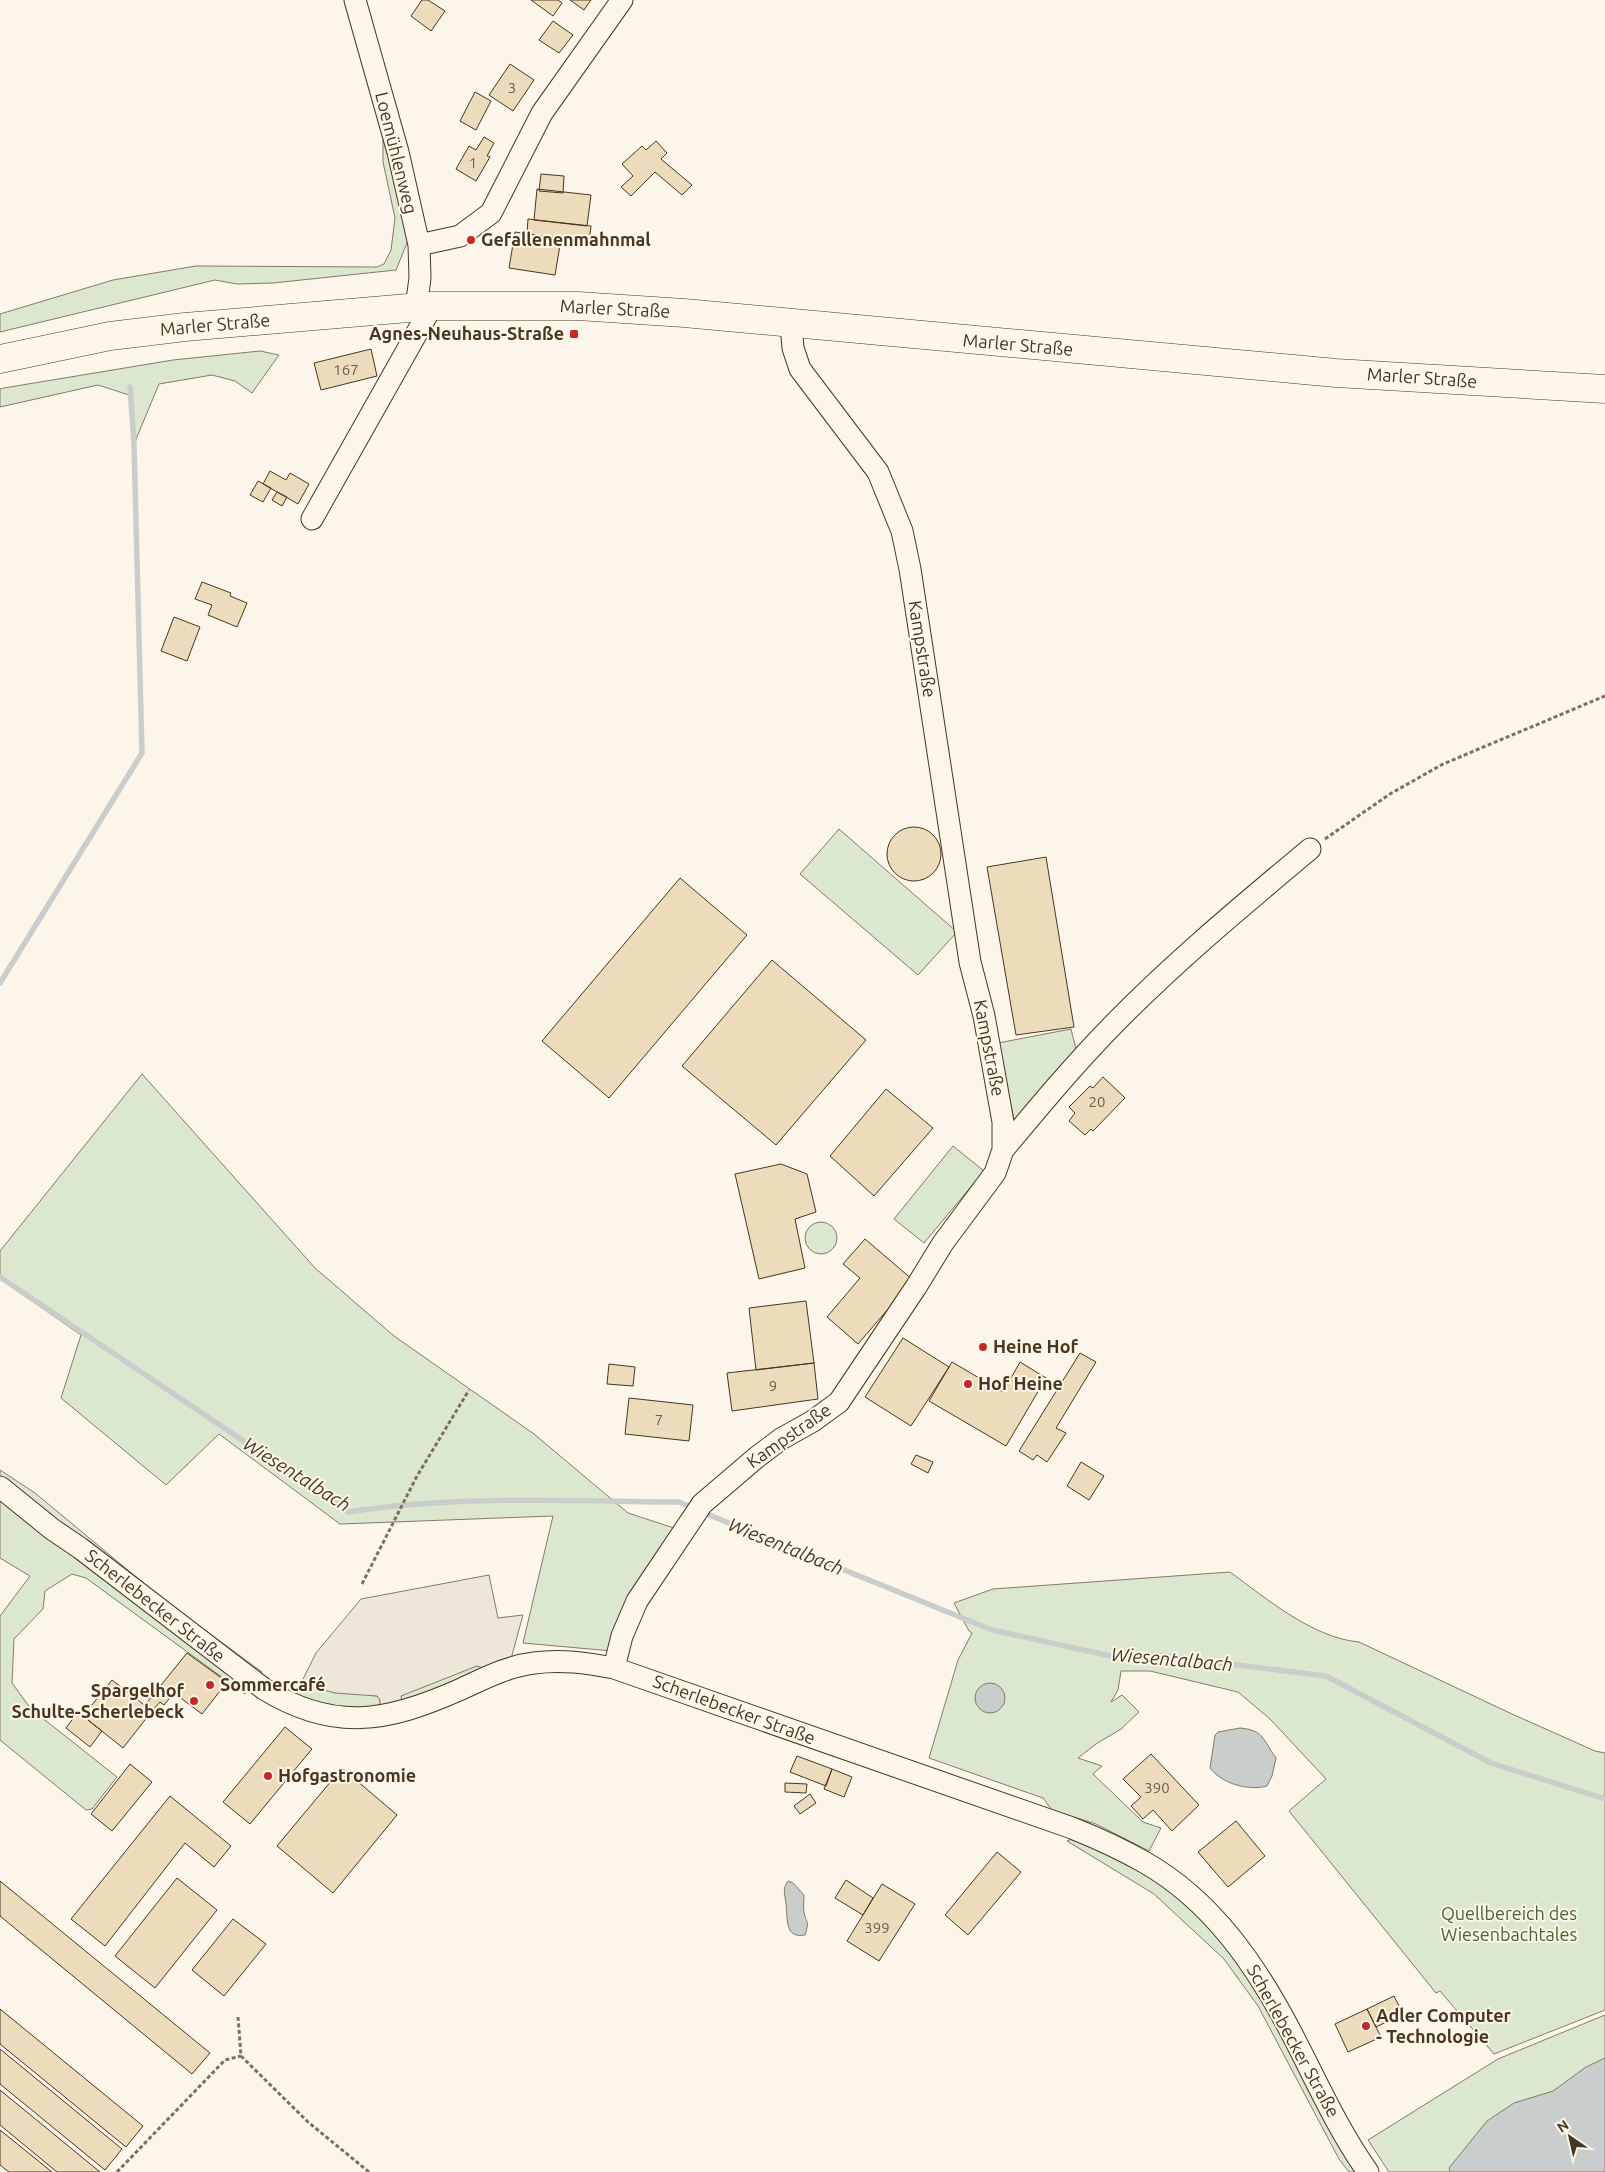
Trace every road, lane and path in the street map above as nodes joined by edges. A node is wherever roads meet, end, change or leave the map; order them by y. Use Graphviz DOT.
graph roads {
  1 [pos="355,0"];
  2 [pos="622,0"];
  3 [pos="419,245"];
  4 [pos="424,307"];
  5 [pos="791,324"];
  6 [pos="0,359"];
  7 [pos="1605,389"];
  8 [pos="315,514"];
  9 [pos="1605,696"];
  10 [pos="1310,849"];
  11 [pos="1003,1150"];
  12 [pos="469,1390"];
  13 [pos="0,1487"];
  14 [pos="362,1584"];
  15 [pos="614,1668"];
  16 [pos="238,2017"];
  17 [pos="242,2056"];
  18 [pos="117,2172"];
  19 [pos="369,2172"];
  20 [pos="1368,2172"];
  1 -- 3 [label="street, Loemühlenweg"];
  2 -- 3 [label="street"];
  3 -- 4 [label="street, Loemühlenweg"];
  4 -- 5 [label="main road, Marler Straße"];
  4 -- 6 [label="main road, Marler Straße"];
  4 -- 8 [label="street"];
  5 -- 7 [label="main road, Marler Straße"];
  5 -- 11 [label="street, Kampstraße"];
  9 -- 10 [label="path"];
  10 -- 11 [label="street"];
  11 -- 15 [label="street, Kampstraße"];
  12 -- 14 [label="path"];
  13 -- 15 [label="street, Scherlebecker Straße"];
  15 -- 20 [label="street, Scherlebecker Straße"];
  16 -- 17 [label="path"];
  17 -- 18 [label="path"];
  17 -- 19 [label="path"];
}
